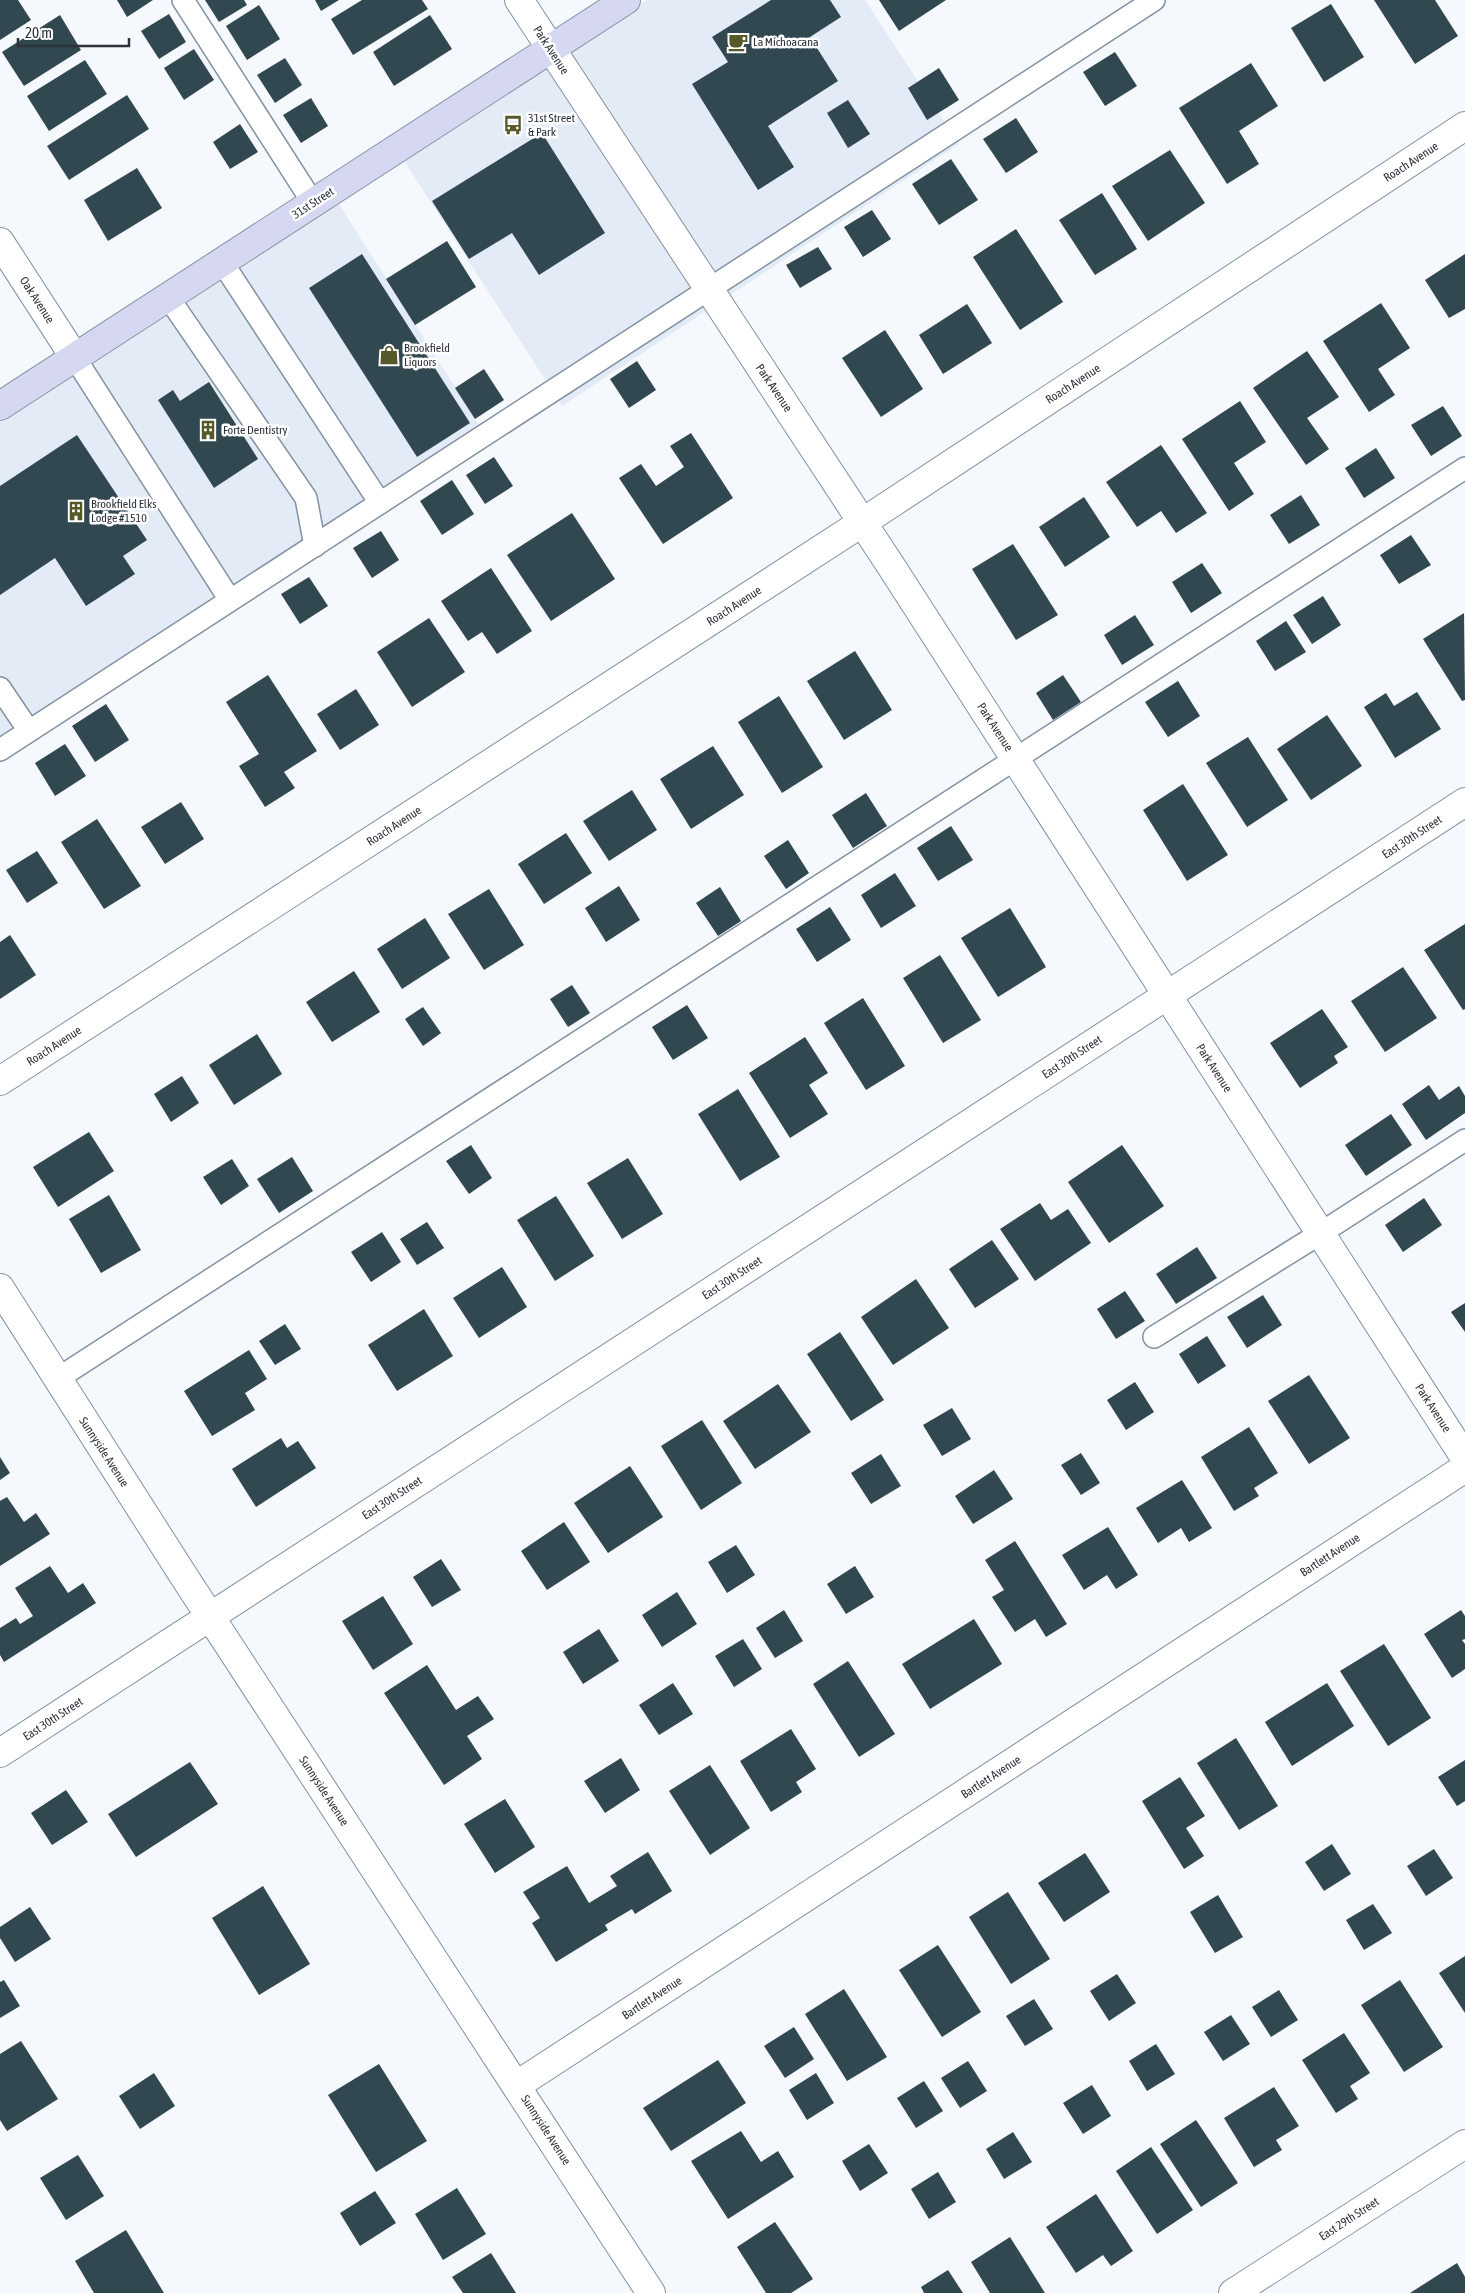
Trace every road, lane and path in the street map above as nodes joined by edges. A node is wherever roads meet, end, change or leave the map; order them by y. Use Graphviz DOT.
graph roads {
  1 [pos="183,0"];
  2 [pos="519,0"];
  3 [pos="626,0"];
  4 [pos="1154,0"];
  5 [pos="550,49"];
  6 [pos="1465,126"];
  7 [pos="313,203"];
  8 [pos="0,242"];
  9 [pos="222,262"];
  10 [pos="709,290"];
  11 [pos="168,297"];
  12 [pos="74,358"];
  13 [pos="0,406"];
  14 [pos="1465,468"];
  15 [pos="380,503"];
  16 [pos="863,522"];
  17 [pos="315,546"];
  18 [pos="230,600"];
  19 [pos="0,688"];
  20 [pos="29,731"];
  21 [pos="0,750"];
  22 [pos="1016,760"];
  23 [pos="1465,802"];
  24 [pos="1167,995"];
  25 [pos="0,1081"];
  26 [pos="1465,1140"];
  27 [pos="1320,1233"];
  28 [pos="0,1288"];
  29 [pos="1154,1337"];
  30 [pos="57,1379"];
  31 [pos="1465,1458"];
  32 [pos="1465,1468"];
  33 [pos="210,1616"];
  34 [pos="0,1753"];
  35 [pos="517,2086"];
  36 [pos="1465,2144"];
  37 [pos="651,2293"];
  38 [pos="1233,2293"];
  1 -- 7 [label="lane"];
  2 -- 5 [label="street, Park Avenue"];
  3 -- 5 [label="main road, 31st Street"];
  4 -- 10 [label="lane"];
  5 -- 7 [label="main road, 31st Street"];
  5 -- 10 [label="street, Park Avenue"];
  6 -- 16 [label="street, Roach Avenue"];
  7 -- 9 [label="main road, 31st Street"];
  8 -- 12 [label="street, Oak Avenue"];
  9 -- 11 [label="main road, 31st Street"];
  9 -- 15 [label="lane"];
  10 -- 15 [label="lane"];
  10 -- 16 [label="street, Park Avenue"];
  11 -- 12 [label="main road, 31st Street"];
  11 -- 17 [label="lane"];
  12 -- 13 [label="main road, 31st Street"];
  12 -- 18 [label="lane"];
  14 -- 22 [label="lane"];
  15 -- 17 [label="lane"];
  16 -- 22 [label="street, Park Avenue"];
  16 -- 25 [label="street, Roach Avenue"];
  17 -- 18 [label="lane"];
  18 -- 20 [label="lane"];
  19 -- 20 [label="lane"];
  20 -- 21 [label="lane"];
  22 -- 24 [label="street, Park Avenue"];
  22 -- 30 [label="lane"];
  23 -- 24 [label="street, East 30th Street"];
  24 -- 27 [label="street, Park Avenue"];
  24 -- 33 [label="street, East 30th Street"];
  26 -- 27 [label="lane"];
  27 -- 29 [label="lane"];
  27 -- 31 [label="street, Park Avenue"];
  28 -- 30 [label="street, Sunnyside Avenue"];
  30 -- 33 [label="street, Sunnyside Avenue"];
  32 -- 35 [label="street, Bartlett Avenue"];
  33 -- 34 [label="street, East 30th Street"];
  33 -- 35 [label="street, Sunnyside Avenue"];
  35 -- 37 [label="street, Sunnyside Avenue"];
  36 -- 38 [label="street, East 29th Street"];
}
